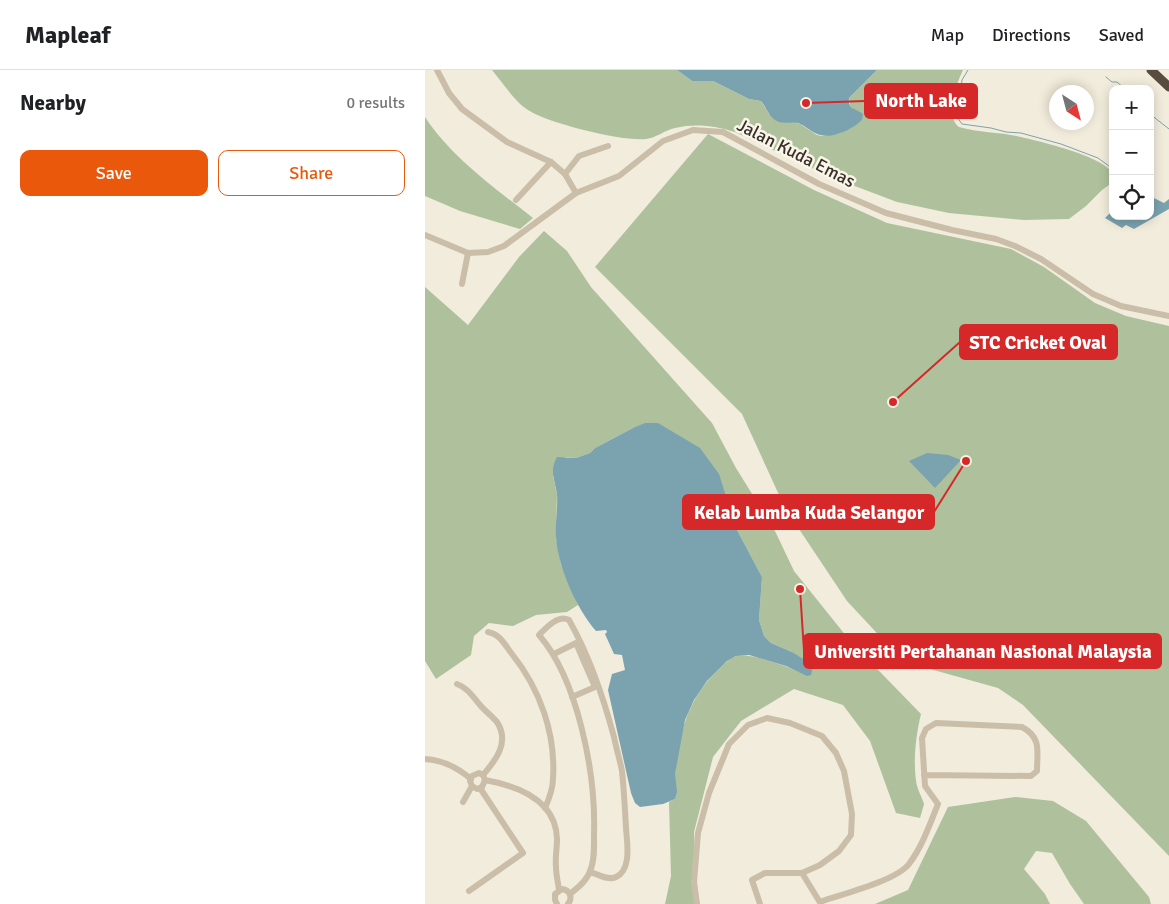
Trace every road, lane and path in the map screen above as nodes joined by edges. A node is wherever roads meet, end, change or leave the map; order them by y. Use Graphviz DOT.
graph roads {
  1 [pos="437,70"];
  2 [pos="1151,70"];
  3 [pos="1169,86"];
  4 [pos="608,146"];
  5 [pos="551,162"];
  6 [pos="565,174"];
  7 [pos="576,193"];
  8 [pos="516,200"];
  9 [pos="425,235"];
  10 [pos="468,253"];
  11 [pos="462,284"];
  12 [pos="1169,316"];
  13 [pos="488,632"];
  14 [pos="554,654"];
  15 [pos="457,684"];
  16 [pos="572,697"];
  17 [pos="425,759"];
  18 [pos="924,775"];
  19 [pos="484,778"];
  20 [pos="471,779"];
  21 [pos="472,786"];
  22 [pos="480,788"];
  23 [pos="463,802"];
  24 [pos="545,808"];
  25 [pos="590,872"];
  26 [pos="802,873"];
  27 [pos="559,890"];
  28 [pos="469,891"];
  29 [pos="570,894"];
  30 [pos="556,902"];
  31 [pos="820,903"];
  32 [pos="547,904"];
  33 [pos="568,904"];
  34 [pos="697,904"];
  35 [pos="760,904"];
  1 -- 5 [label="street"];
  2 -- 3 [label="highway"];
  4 -- 6 [label="street"];
  5 -- 6 [label="street"];
  5 -- 8 [label="street"];
  6 -- 7 [label="street"];
  7 -- 10 [label="street, Jalan Kuda Emas"];
  7 -- 12 [label="street, Jalan Kuda Emas"];
  9 -- 10 [label="street, Jalan Kuda Emas"];
  10 -- 11 [label="street"];
  13 -- 24 [label="street"];
  14 -- 16 [label="street"];
  14 -- 16 [label="street"];
  14 -- 25 [label="street"];
  15 -- 19 [label="street"];
  16 -- 25 [label="street"];
  17 -- 20 [label="street"];
  18 -- 18 [label="street"];
  18 -- 31 [label="street"];
  19 -- 20 [label="street"];
  19 -- 22 [label="street"];
  19 -- 24 [label="street"];
  20 -- 21 [label="street"];
  21 -- 22 [label="street"];
  21 -- 23 [label="street"];
  22 -- 28 [label="street"];
  24 -- 27 [label="street"];
  25 -- 29 [label="street"];
  26 -- 31 [label="street"];
  26 -- 34 [label="street"];
  26 -- 35 [label="street"];
  27 -- 29 [label="street"];
  27 -- 30 [label="street"];
  29 -- 33 [label="street"];
  30 -- 32 [label="street"];
}
